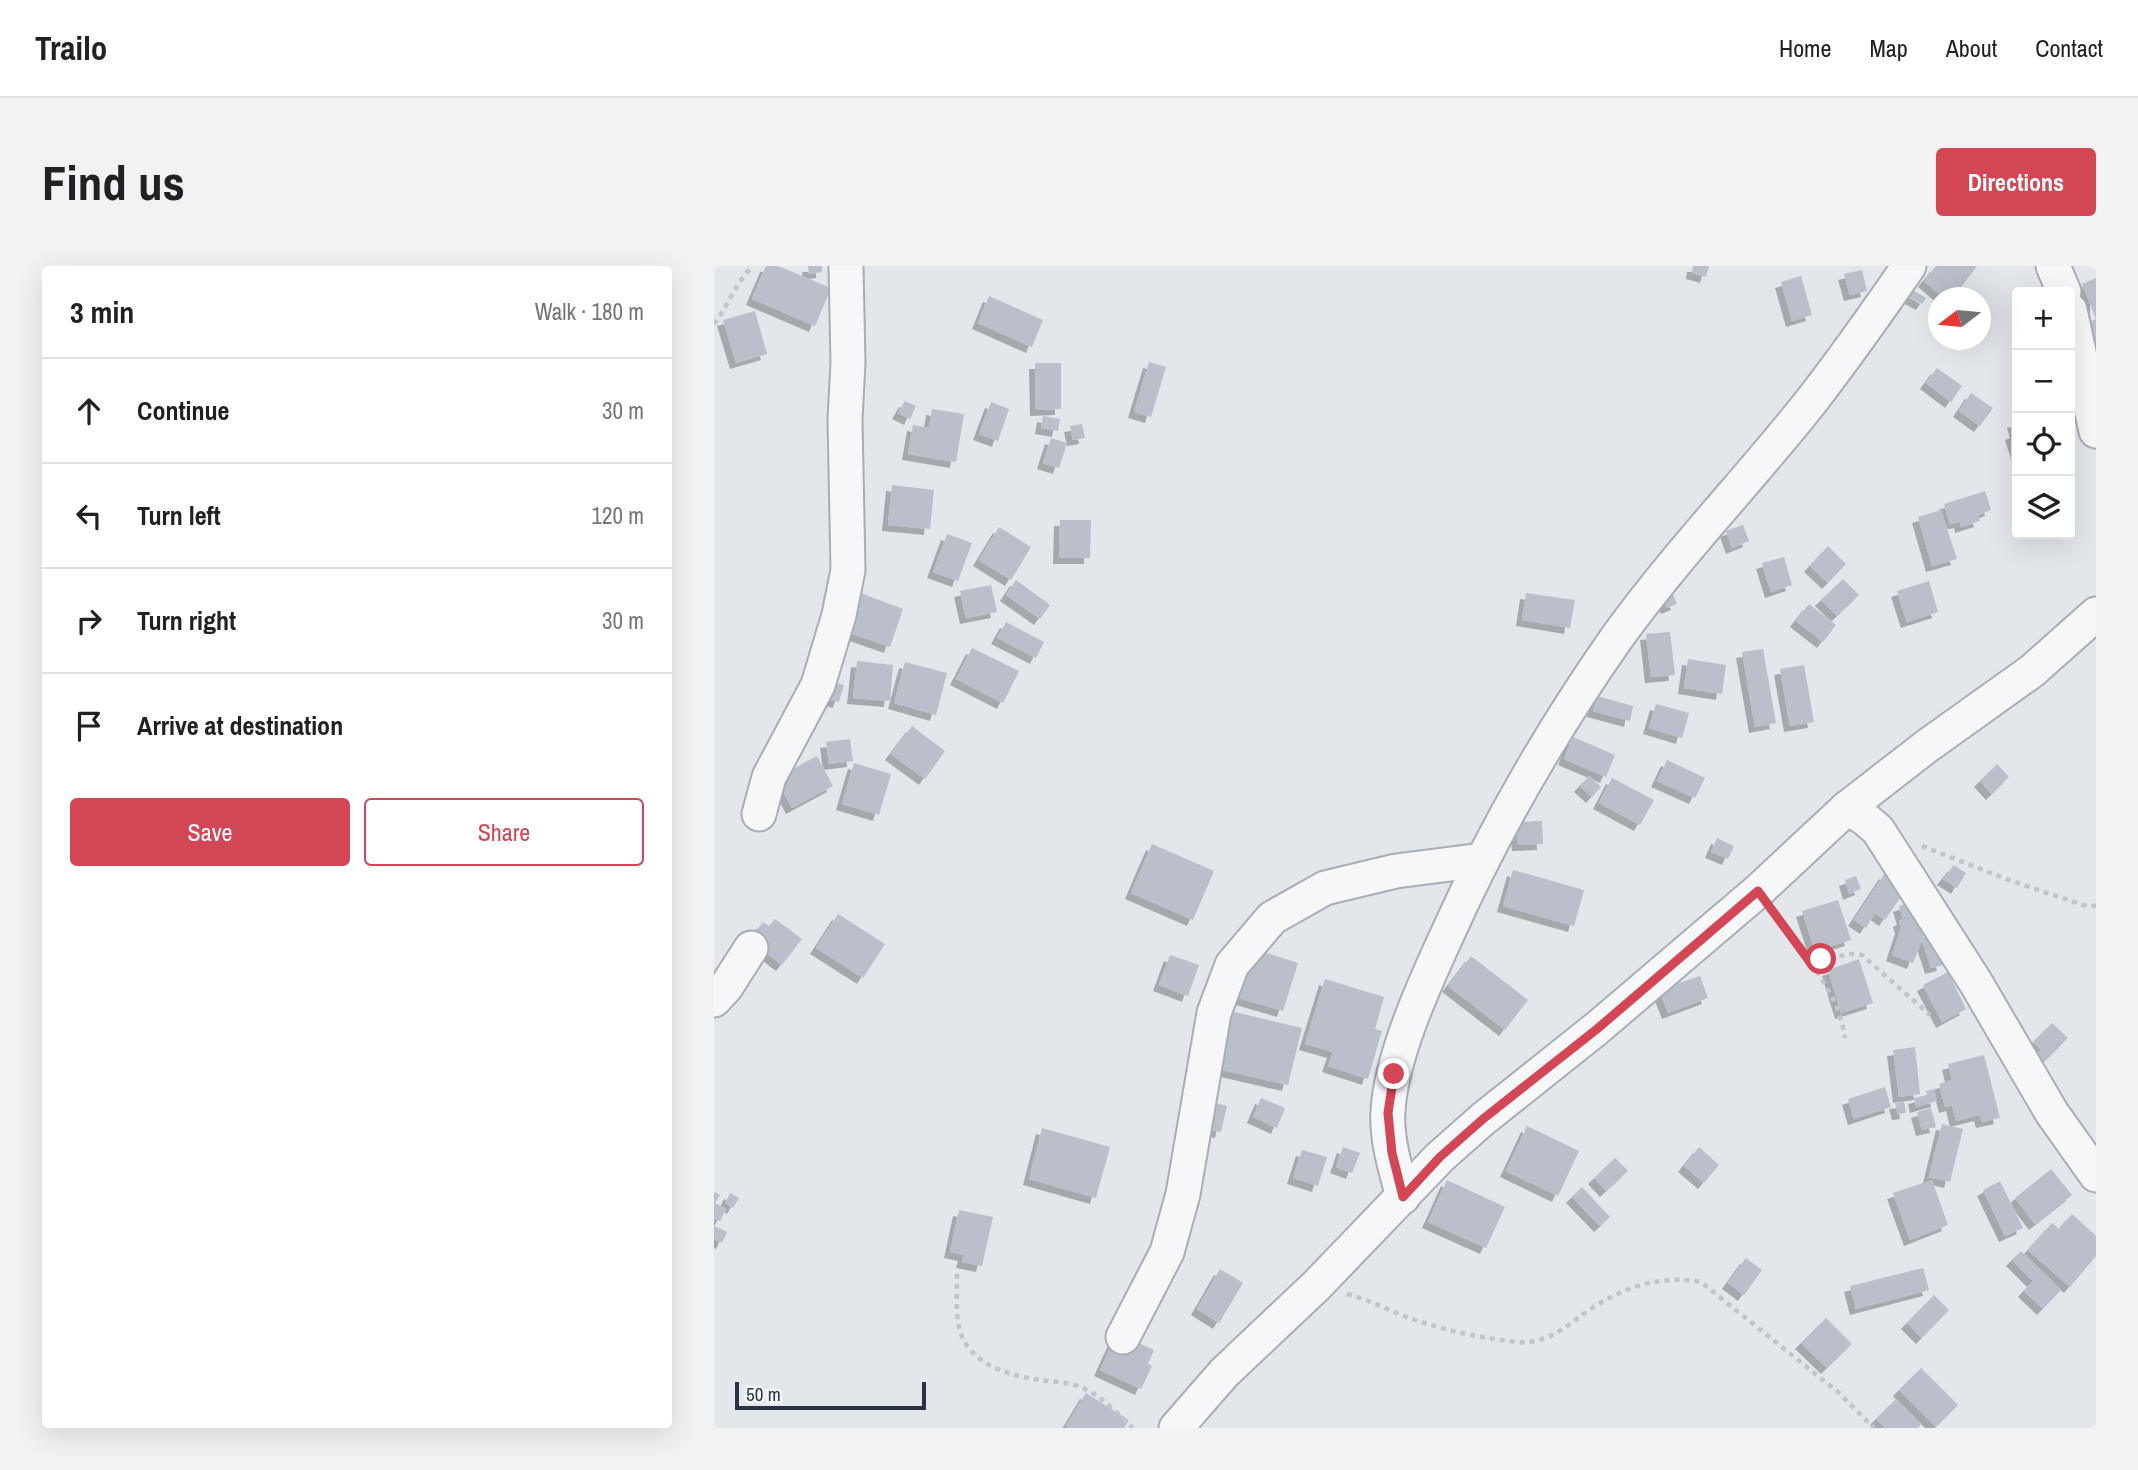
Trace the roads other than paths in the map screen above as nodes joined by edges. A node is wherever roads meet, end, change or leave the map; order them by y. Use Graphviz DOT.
graph roads {
  1 [pos="846,266"];
  2 [pos="1909,266"];
  3 [pos="2053,266"];
  4 [pos="2062,287"];
  5 [pos="2075,333"];
  6 [pos="2096,431"];
  7 [pos="2096,614"];
  8 [pos="1847,808"];
  9 [pos="759,814"];
  10 [pos="1482,860"];
  11 [pos="751,948"];
  12 [pos="714,1000"];
  13 [pos="2096,1175"];
  14 [pos="1403,1197"];
  15 [pos="1123,1337"];
  16 [pos="1176,1428"];
  1 -- 9 [label="street"];
  2 -- 10 [label="street"];
  3 -- 4 [label="street"];
  5 -- 6 [label="street"];
  7 -- 8 [label="street"];
  8 -- 13 [label="street"];
  8 -- 14 [label="street"];
  10 -- 14 [label="street"];
  10 -- 15 [label="street"];
  11 -- 12 [label="street"];
  14 -- 16 [label="street"];
}
